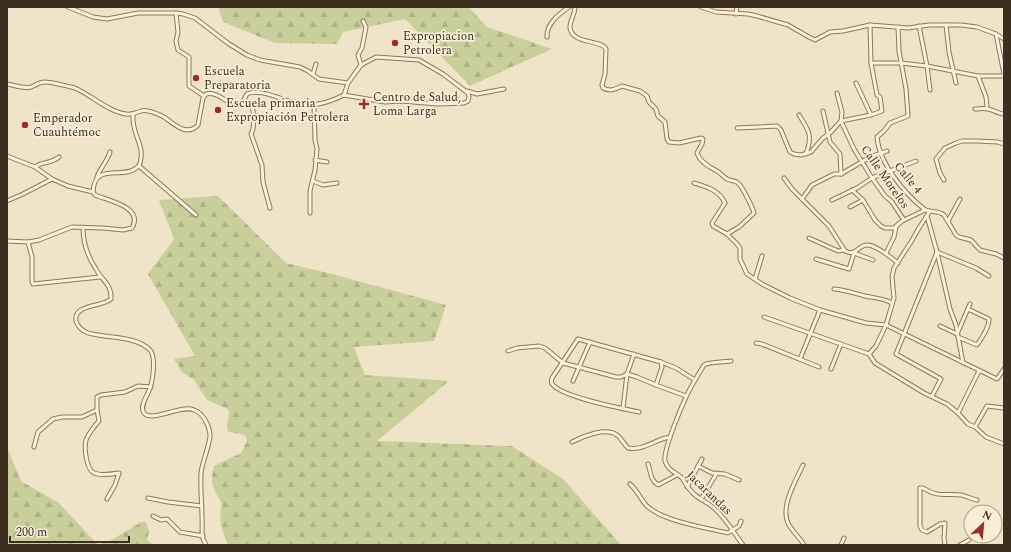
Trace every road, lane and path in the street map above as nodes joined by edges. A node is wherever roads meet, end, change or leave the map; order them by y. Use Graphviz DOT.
graph roads {
  1 [pos="68,7"];
  2 [pos="569,7"];
  3 [pos="575,7"];
  4 [pos="701,7"];
  5 [pos="737,7"];
  6 [pos="176,13"];
  7 [pos="736,14"];
  8 [pos="363,21"];
  9 [pos="870,25"];
  10 [pos="946,25"];
  11 [pos="919,26"];
  12 [pos="898,27"];
  13 [pos="996,34"];
  14 [pos="547,38"];
  15 [pos="1004,39"];
  16 [pos="871,63"];
  17 [pos="901,63"];
  18 [pos="316,64"];
  19 [pos="361,65"];
  20 [pos="927,66"];
  21 [pos="953,70"];
  22 [pos="313,74"];
  23 [pos="1004,75"];
  24 [pos="978,76"];
  25 [pos="856,82"];
  26 [pos="956,83"];
  27 [pos="7,84"];
  28 [pos="348,84"];
  29 [pos="504,89"];
  30 [pos="465,90"];
  31 [pos="930,90"];
  32 [pos="837,93"];
  33 [pos="204,96"];
  34 [pos="344,96"];
  35 [pos="242,103"];
  36 [pos="314,105"];
  37 [pos="986,108"];
  38 [pos="975,109"];
  39 [pos="823,111"];
  40 [pos="133,114"];
  41 [pos="1004,114"];
  42 [pos="799,115"];
  43 [pos="871,115"];
  44 [pos="841,121"];
  45 [pos="737,128"];
  46 [pos="829,134"];
  47 [pos="1004,144"];
  48 [pos="887,151"];
  49 [pos="110,152"];
  50 [pos="882,153"];
  51 [pos="806,154"];
  52 [pos="7,156"];
  53 [pos="59,157"];
  54 [pos="315,160"];
  55 [pos="916,161"];
  56 [pos="327,162"];
  57 [pos="862,163"];
  58 [pos="139,166"];
  59 [pos="35,167"];
  60 [pos="890,171"];
  61 [pos="841,174"];
  62 [pos="97,178"];
  63 [pos="784,178"];
  64 [pos="872,178"];
  65 [pos="52,179"];
  66 [pos="944,180"];
  67 [pos="313,181"];
  68 [pos="337,183"];
  69 [pos="694,183"];
  70 [pos="852,190"];
  71 [pos="92,192"];
  72 [pos="802,199"];
  73 [pos="960,199"];
  74 [pos="832,200"];
  75 [pos="863,200"];
  76 [pos="7,201"];
  77 [pos="850,207"];
  78 [pos="270,208"];
  79 [pos="925,210"];
  80 [pos="930,211"];
  81 [pos="310,213"];
  82 [pos="196,214"];
  83 [pos="927,216"];
  84 [pos="904,220"];
  85 [pos="948,221"];
  86 [pos="896,227"];
  87 [pos="83,228"];
  88 [pos="727,234"];
  89 [pos="809,238"];
  90 [pos="7,242"];
  91 [pos="28,242"];
  92 [pos="844,250"];
  93 [pos="937,252"];
  94 [pos="854,253"];
  95 [pos="886,253"];
  96 [pos="762,256"];
  97 [pos="1004,258"];
  98 [pos="816,259"];
  99 [pos="873,260"];
  100 [pos="898,263"];
  101 [pos="989,276"];
  102 [pos="100,277"];
  103 [pos="755,280"];
  104 [pos="834,289"];
  105 [pos="892,303"];
  106 [pos="970,304"];
  107 [pos="968,309"];
  108 [pos="820,310"];
  109 [pos="764,317"];
  110 [pos="886,325"];
  111 [pos="940,326"];
  112 [pos="811,334"];
  113 [pos="905,334"];
  114 [pos="958,335"];
  115 [pos="590,342"];
  116 [pos="756,343"];
  117 [pos="841,344"];
  118 [pos="508,351"];
  119 [pos="634,354"];
  120 [pos="869,354"];
  121 [pos="800,359"];
  122 [pos="731,361"];
  123 [pos="661,362"];
  124 [pos="563,363"];
  125 [pos="962,363"];
  126 [pos="579,367"];
  127 [pos="819,367"];
  128 [pos="1004,368"];
  129 [pos="831,369"];
  130 [pos="979,371"];
  131 [pos="627,374"];
  132 [pos="695,380"];
  133 [pos="573,382"];
  134 [pos="656,385"];
  135 [pos="151,387"];
  136 [pos="686,396"];
  137 [pos="932,396"];
  138 [pos="622,408"];
  139 [pos="1004,408"];
  140 [pos="97,410"];
  141 [pos="639,412"];
  142 [pos="958,413"];
  143 [pos="974,426"];
  144 [pos="670,437"];
  145 [pos="572,442"];
  146 [pos="1004,444"];
  147 [pos="34,447"];
  148 [pos="702,459"];
  149 [pos="648,464"];
  150 [pos="803,465"];
  151 [pos="698,466"];
  152 [pos="717,473"];
  153 [pos="678,475"];
  154 [pos="739,480"];
  155 [pos="630,484"];
  156 [pos="687,487"];
  157 [pos="148,498"];
  158 [pos="107,499"];
  159 [pos="701,499"];
  160 [pos="976,500"];
  161 [pos="202,506"];
  162 [pos="153,516"];
  163 [pos="741,521"];
  164 [pos="733,531"];
  165 [pos="203,536"];
  166 [pos="844,538"];
  167 [pos="206,545"];
  168 [pos="744,545"];
  169 [pos="804,545"];
  170 [pos="841,545"];
  171 [pos="945,545"];
  1 -- 6 [label="street"];
  2 -- 14 [label="street"];
  3 -- 88 [label="street"];
  4 -- 7 [label="street"];
  5 -- 7 [label="street"];
  6 -- 22 [label="street"];
  6 -- 33 [label="street"];
  7 -- 9 [label="street"];
  8 -- 19 [label="street"];
  9 -- 12 [label="street"];
  9 -- 16 [label="street"];
  10 -- 11 [label="street"];
  10 -- 13 [label="street"];
  10 -- 21 [label="street"];
  11 -- 12 [label="street"];
  11 -- 20 [label="street"];
  12 -- 17 [label="street, Calle 4"];
  13 -- 15 [label="street"];
  13 -- 23 [label="street"];
  16 -- 17 [label="street"];
  16 -- 43 [label="street"];
  17 -- 20 [label="street"];
  17 -- 50 [label="street, Calle 4"];
  18 -- 22 [label="street"];
  19 -- 28 [label="street"];
  19 -- 30 [label="street"];
  20 -- 21 [label="street"];
  20 -- 31 [label="street"];
  21 -- 24 [label="street"];
  21 -- 26 [label="street"];
  22 -- 28 [label="street"];
  23 -- 24 [label="street"];
  24 -- 37 [label="street"];
  25 -- 43 [label="street"];
  27 -- 40 [label="street"];
  28 -- 34 [label="street"];
  29 -- 30 [label="street"];
  30 -- 34 [label="street"];
  32 -- 44 [label="street, Calle Morelos"];
  33 -- 35 [label="street"];
  33 -- 40 [label="street"];
  34 -- 36 [label="street"];
  35 -- 36 [label="street"];
  35 -- 78 [label="street"];
  36 -- 54 [label="street"];
  37 -- 38 [label="street"];
  37 -- 41 [label="street"];
  39 -- 46 [label="street"];
  40 -- 58 [label="street"];
  42 -- 51 [label="street"];
  43 -- 44 [label="street"];
  44 -- 46 [label="street"];
  44 -- 57 [label="street, Calle Morelos"];
  45 -- 51 [label="street"];
  46 -- 51 [label="street"];
  46 -- 61 [label="street"];
  47 -- 66 [label="street"];
  48 -- 50 [label="street"];
  49 -- 62 [label="street"];
  50 -- 57 [label="street"];
  50 -- 60 [label="street, Calle 4"];
  52 -- 59 [label="street"];
  53 -- 59 [label="street"];
  54 -- 56 [label="street"];
  54 -- 67 [label="street"];
  55 -- 60 [label="street"];
  57 -- 61 [label="street"];
  57 -- 64 [label="street, Calle Morelos"];
  58 -- 62 [label="street"];
  58 -- 82 [label="street"];
  59 -- 65 [label="street"];
  60 -- 64 [label="street"];
  60 -- 79 [label="street, Calle 4"];
  61 -- 72 [label="street"];
  62 -- 71 [label="street"];
  63 -- 72 [label="street"];
  64 -- 70 [label="street"];
  64 -- 84 [label="street, Calle Morelos"];
  65 -- 71 [label="street"];
  65 -- 76 [label="street"];
  67 -- 68 [label="street"];
  67 -- 81 [label="street"];
  69 -- 88 [label="street"];
  70 -- 74 [label="street"];
  70 -- 75 [label="street"];
  71 -- 87 [label="street"];
  72 -- 92 [label="street"];
  73 -- 85 [label="street"];
  75 -- 77 [label="street"];
  75 -- 86 [label="street"];
  79 -- 80 [label="street, Calle 4"];
  79 -- 84 [label="street"];
  80 -- 83 [label="street"];
  80 -- 85 [label="street, Calle 4"];
  83 -- 93 [label="street"];
  83 -- 100 [label="street"];
  84 -- 86 [label="street"];
  85 -- 97 [label="street, Calle 4"];
  86 -- 95 [label="street"];
  87 -- 91 [label="street"];
  87 -- 102 [label="street"];
  88 -- 103 [label="street"];
  89 -- 92 [label="street"];
  90 -- 91 [label="street"];
  91 -- 102 [label="street"];
  92 -- 94 [label="street"];
  93 -- 101 [label="street"];
  93 -- 113 [label="street"];
  93 -- 114 [label="street"];
  94 -- 95 [label="street"];
  94 -- 98 [label="street"];
  94 -- 99 [label="street"];
  95 -- 100 [label="street"];
  96 -- 103 [label="street"];
  100 -- 105 [label="street"];
  102 -- 135 [label="street"];
  103 -- 108 [label="street"];
  104 -- 105 [label="street"];
  105 -- 110 [label="street"];
  106 -- 107 [label="street"];
  107 -- 114 [label="street"];
  107 -- 114 [label="street"];
  108 -- 110 [label="street"];
  108 -- 112 [label="street"];
  109 -- 112 [label="street"];
  110 -- 113 [label="street"];
  110 -- 120 [label="street"];
  111 -- 114 [label="street"];
  112 -- 117 [label="street"];
  112 -- 121 [label="street"];
  113 -- 125 [label="street"];
  113 -- 137 [label="street"];
  114 -- 125 [label="street"];
  115 -- 119 [label="street"];
  115 -- 124 [label="street"];
  115 -- 126 [label="street"];
  116 -- 121 [label="street"];
  117 -- 120 [label="street"];
  117 -- 129 [label="street"];
  118 -- 124 [label="street"];
  119 -- 123 [label="street"];
  119 -- 131 [label="street"];
  120 -- 137 [label="street"];
  121 -- 127 [label="street"];
  122 -- 132 [label="street"];
  123 -- 132 [label="street"];
  123 -- 134 [label="street"];
  124 -- 126 [label="street"];
  124 -- 138 [label="street"];
  125 -- 130 [label="street"];
  126 -- 131 [label="street"];
  126 -- 133 [label="street"];
  128 -- 130 [label="street"];
  130 -- 142 [label="street"];
  131 -- 134 [label="street"];
  131 -- 138 [label="street"];
  132 -- 136 [label="street"];
  134 -- 136 [label="street"];
  135 -- 140 [label="street"];
  135 -- 161 [label="street"];
  136 -- 144 [label="street"];
  137 -- 142 [label="street"];
  138 -- 141 [label="street"];
  139 -- 143 [label="street"];
  140 -- 147 [label="street"];
  140 -- 158 [label="street"];
  142 -- 143 [label="street"];
  143 -- 146 [label="street"];
  144 -- 145 [label="street"];
  144 -- 153 [label="street, Jacarandas"];
  148 -- 151 [label="street"];
  149 -- 153 [label="street"];
  150 -- 169 [label="street"];
  151 -- 152 [label="street"];
  151 -- 156 [label="street"];
  152 -- 154 [label="street"];
  152 -- 159 [label="street"];
  153 -- 156 [label="street, Jacarandas"];
  155 -- 164 [label="street"];
  156 -- 159 [label="street, Jacarandas"];
  157 -- 161 [label="street"];
  159 -- 164 [label="street, Jacarandas"];
  160 -- 171 [label="street"];
  161 -- 165 [label="street"];
  162 -- 165 [label="street"];
  163 -- 164 [label="street"];
  164 -- 168 [label="street, Jacarandas"];
  165 -- 167 [label="street"];
  166 -- 170 [label="street"];
}
